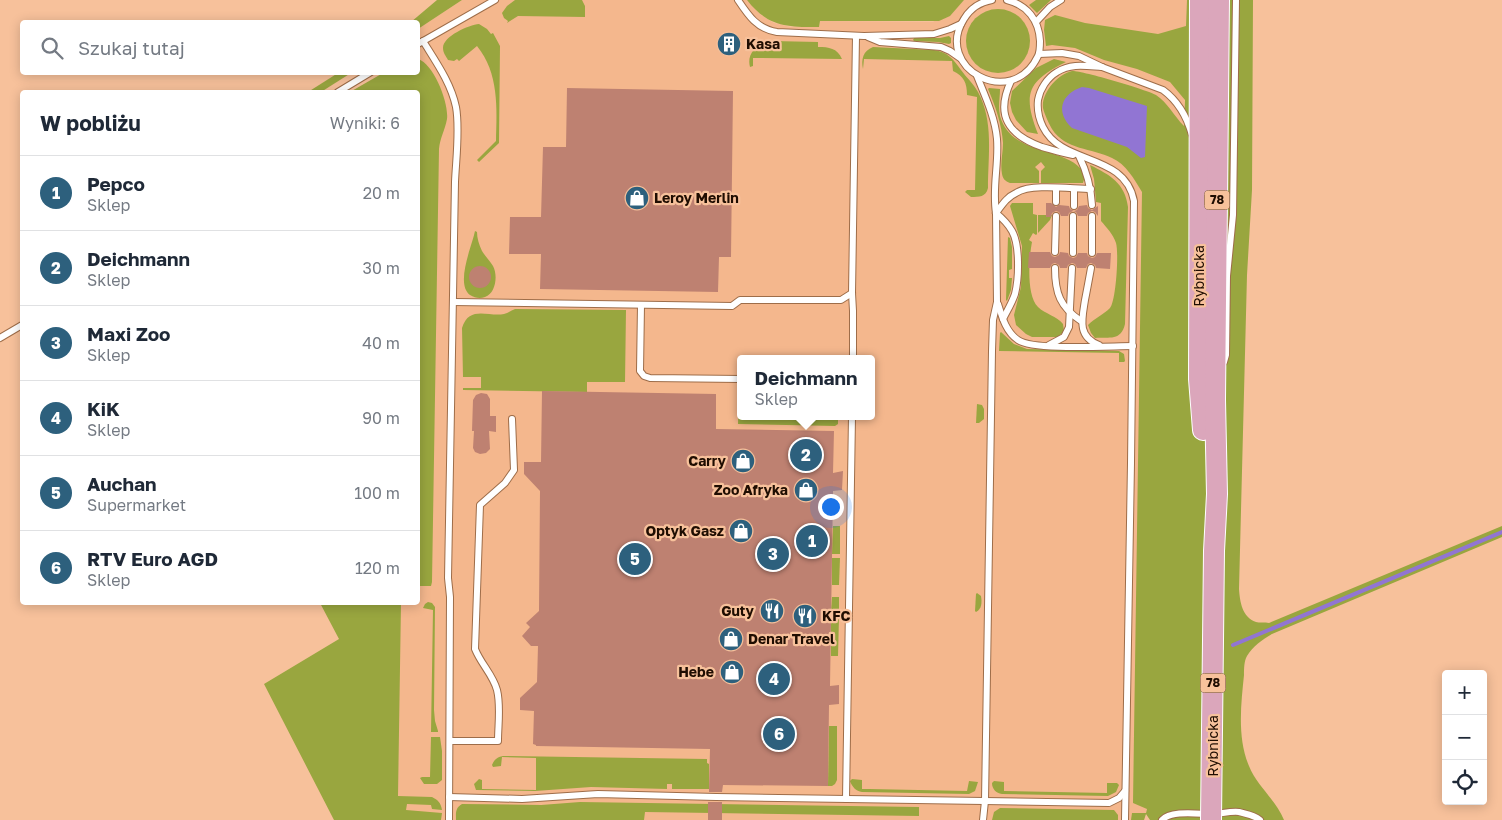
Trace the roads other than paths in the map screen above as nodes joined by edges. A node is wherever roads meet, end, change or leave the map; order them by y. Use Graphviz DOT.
graph roads {
  1 [pos="495,0"];
  2 [pos="738,0"];
  3 [pos="989,0"];
  4 [pos="1007,0"];
  5 [pos="1061,0"];
  6 [pos="1200,0"];
  7 [pos="1219,0"];
  8 [pos="1236,0"];
  9 [pos="1020,2"];
  10 [pos="1036,22"];
  11 [pos="961,24"];
  12 [pos="856,36"];
  13 [pos="864,36"];
  14 [pos="420,43"];
  15 [pos="1039,54"];
  16 [pos="961,59"];
  17 [pos="1102,67"];
  18 [pos="366,75"];
  19 [pos="977,76"];
  20 [pos="1011,81"];
  21 [pos="341,90"];
  22 [pos="1079,156"];
  23 [pos="1056,188"];
  24 [pos="1074,189"];
  25 [pos="1091,189"];
  26 [pos="1200,191"];
  27 [pos="1056,202"];
  28 [pos="1074,206"];
  29 [pos="1092,206"];
  30 [pos="996,213"];
  31 [pos="1056,216"];
  32 [pos="1073,216"];
  33 [pos="1092,216"];
  34 [pos="1055,252"];
  35 [pos="1073,253"];
  36 [pos="1092,253"];
  37 [pos="1055,268"];
  38 [pos="1072,268"];
  39 [pos="1091,268"];
  40 [pos="852,293"];
  41 [pos="453,302"];
  42 [pos="997,302"];
  43 [pos="641,305"];
  44 [pos="1070,313"];
  45 [pos="1003,319"];
  46 [pos="1082,321"];
  47 [pos="20,325"];
  48 [pos="0,338"];
  49 [pos="1045,346"];
  50 [pos="1102,346"];
  51 [pos="1133,346"];
  52 [pos="853,355"];
  53 [pos="737,379"];
  54 [pos="1215,400"];
  55 [pos="512,419"];
  56 [pos="852,420"];
  57 [pos="1214,551"];
  58 [pos="450,740"];
  59 [pos="1126,789"];
  60 [pos="449,797"];
  61 [pos="846,799"];
  62 [pos="985,801"];
  63 [pos="1212,818"];
  64 [pos="449,820"];
  65 [pos="983,820"];
  66 [pos="1125,820"];
  67 [pos="1162,820"];
  68 [pos="1260,820"];
  1 -- 14 [label="lane"];
  2 -- 12 [label="lane"];
  3 -- 11 [label="lane"];
  4 -- 9 [label="lane"];
  5 -- 10 [label="lane"];
  6 -- 26 [label="main road, Rybnicka / 78"];
  7 -- 54 [label="main road, Rybnicka / 78"];
  8 -- 54 [label="lane"];
  9 -- 10 [label="lane"];
  10 -- 15 [label="lane"];
  11 -- 13 [label="lane"];
  11 -- 16 [label="lane"];
  12 -- 13 [label="lane"];
  12 -- 40 [label="lane"];
  13 -- 16 [label="lane"];
  14 -- 41 [label="lane"];
  15 -- 17 [label="lane"];
  15 -- 20 [label="lane"];
  16 -- 19 [label="lane"];
  17 -- 22 [label="lane"];
  17 -- 26 [label="lane"];
  18 -- 21 [label="lane"];
  19 -- 20 [label="lane"];
  19 -- 30 [label="lane"];
  20 -- 22 [label="lane"];
  22 -- 25 [label="lane"];
  22 -- 51 [label="lane"];
  23 -- 24 [label="lane"];
  23 -- 27 [label="lane"];
  23 -- 30 [label="lane"];
  24 -- 25 [label="lane"];
  24 -- 28 [label="lane"];
  25 -- 29 [label="lane"];
  26 -- 57 [label="main road, Rybnicka / 78"];
  30 -- 42 [label="lane"];
  30 -- 45 [label="lane"];
  31 -- 34 [label="lane"];
  32 -- 35 [label="lane"];
  33 -- 36 [label="lane"];
  37 -- 44 [label="lane"];
  38 -- 44 [label="lane"];
  39 -- 46 [label="lane"];
  40 -- 43 [label="lane"];
  40 -- 52 [label="lane"];
  41 -- 43 [label="lane"];
  41 -- 58 [label="lane"];
  42 -- 45 [label="lane"];
  42 -- 62 [label="lane"];
  43 -- 53 [label="lane"];
  44 -- 46 [label="lane"];
  44 -- 49 [label="lane"];
  45 -- 49 [label="lane"];
  46 -- 50 [label="lane"];
  47 -- 48 [label="lane"];
  49 -- 50 [label="lane"];
  50 -- 51 [label="lane"];
  51 -- 59 [label="lane"];
  54 -- 57 [label="main road, Rybnicka / 78"];
  55 -- 58 [label="lane"];
  56 -- 61 [label="lane"];
  57 -- 63 [label="main road, Rybnicka / 78"];
  58 -- 60 [label="lane"];
  59 -- 62 [label="lane"];
  59 -- 66 [label="lane"];
  60 -- 61 [label="lane"];
  60 -- 64 [label="lane"];
  61 -- 62 [label="lane"];
  62 -- 65 [label="lane"];
  63 -- 67 [label="lane"];
  63 -- 68 [label="lane"];
}
